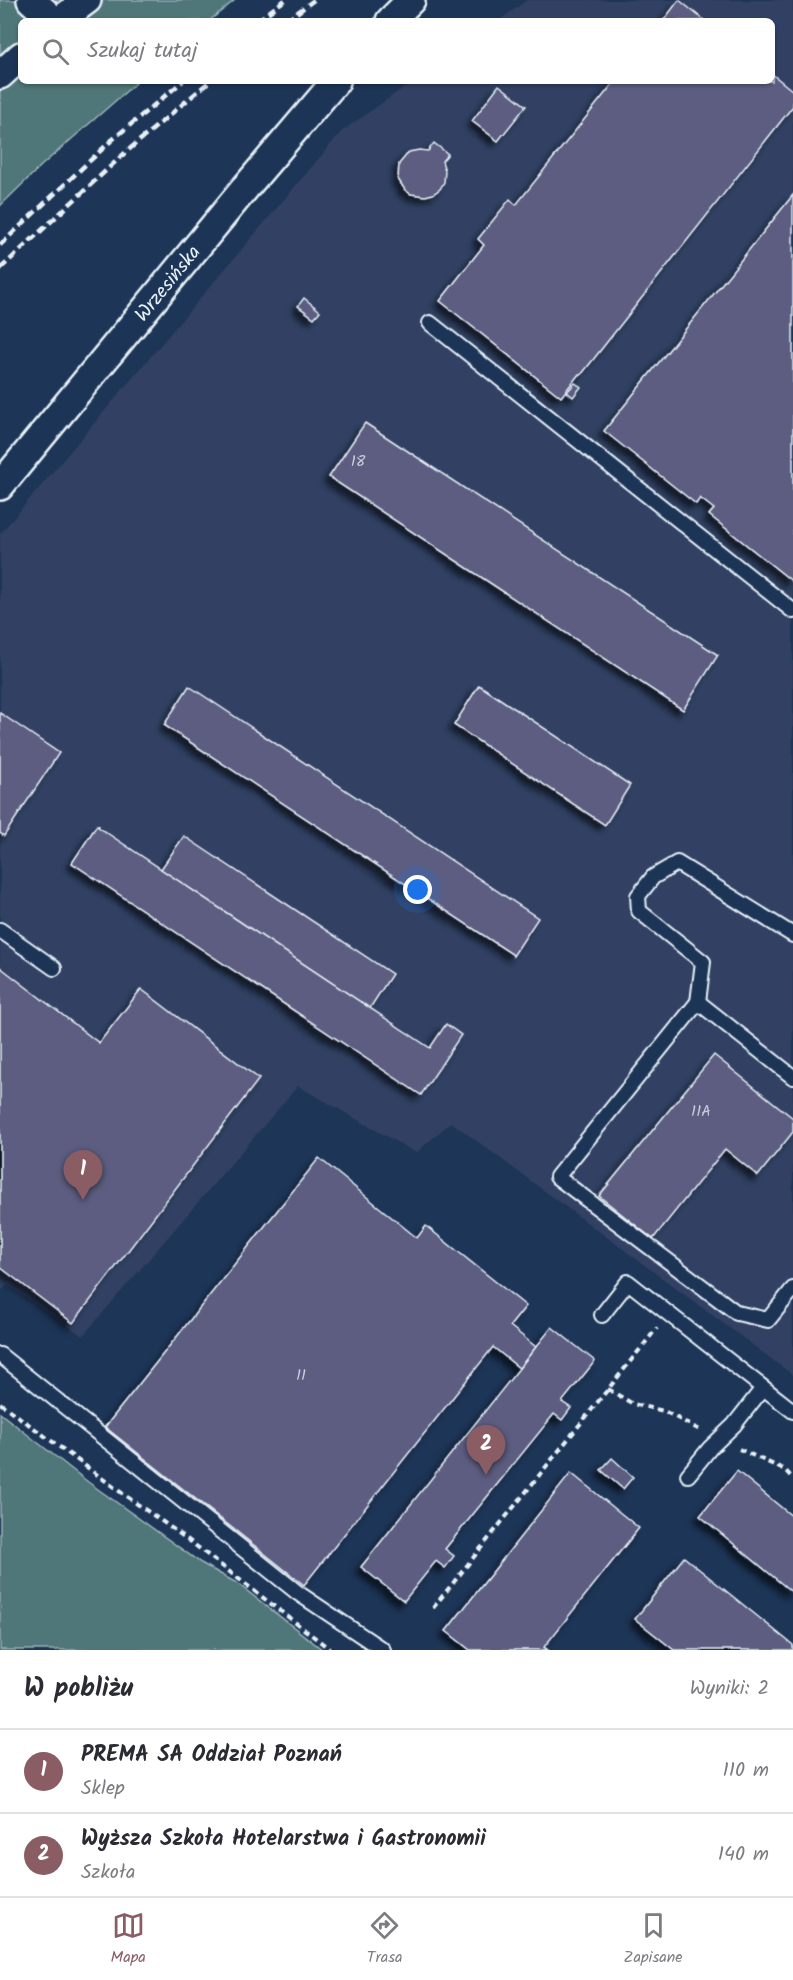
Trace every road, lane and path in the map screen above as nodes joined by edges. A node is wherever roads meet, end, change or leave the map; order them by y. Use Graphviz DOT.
graph roads {
  1 [pos="31,0"];
  2 [pos="87,0"];
  3 [pos="411,0"];
  4 [pos="53,18"];
  5 [pos="61,18"];
  6 [pos="393,18"];
  7 [pos="18,59"];
  8 [pos="0,75"];
  9 [pos="333,84"];
  10 [pos="430,323"];
  11 [pos="0,486"];
  12 [pos="793,611"];
  13 [pos="0,930"];
  14 [pos="793,935"];
  15 [pos="54,968"];
  16 [pos="698,1002"];
  17 [pos="793,1077"];
  18 [pos="793,1289"];
  19 [pos="669,1313"];
  20 [pos="602,1315"];
  21 [pos="0,1355"];
  22 [pos="763,1388"];
  23 [pos="0,1403"];
  24 [pos="793,1411"];
  25 [pos="688,1475"];
  26 [pos="433,1608"];
  27 [pos="331,1650"];
  28 [pos="383,1650"];
  1 -- 4 [label="street"];
  2 -- 5 [label="street"];
  3 -- 6 [label="street"];
  7 -- 8 [label="street"];
  9 -- 11 [label="street, Wrzesińska"];
  10 -- 12 [label="lane"];
  13 -- 15 [label="lane"];
  14 -- 16 [label="lane"];
  16 -- 17 [label="lane"];
  16 -- 18 [label="lane"];
  19 -- 20 [label="lane"];
  19 -- 22 [label="lane"];
  19 -- 26 [label="path"];
  21 -- 28 [label="lane"];
  22 -- 24 [label="lane"];
  22 -- 25 [label="lane"];
  23 -- 27 [label="path"];
}
